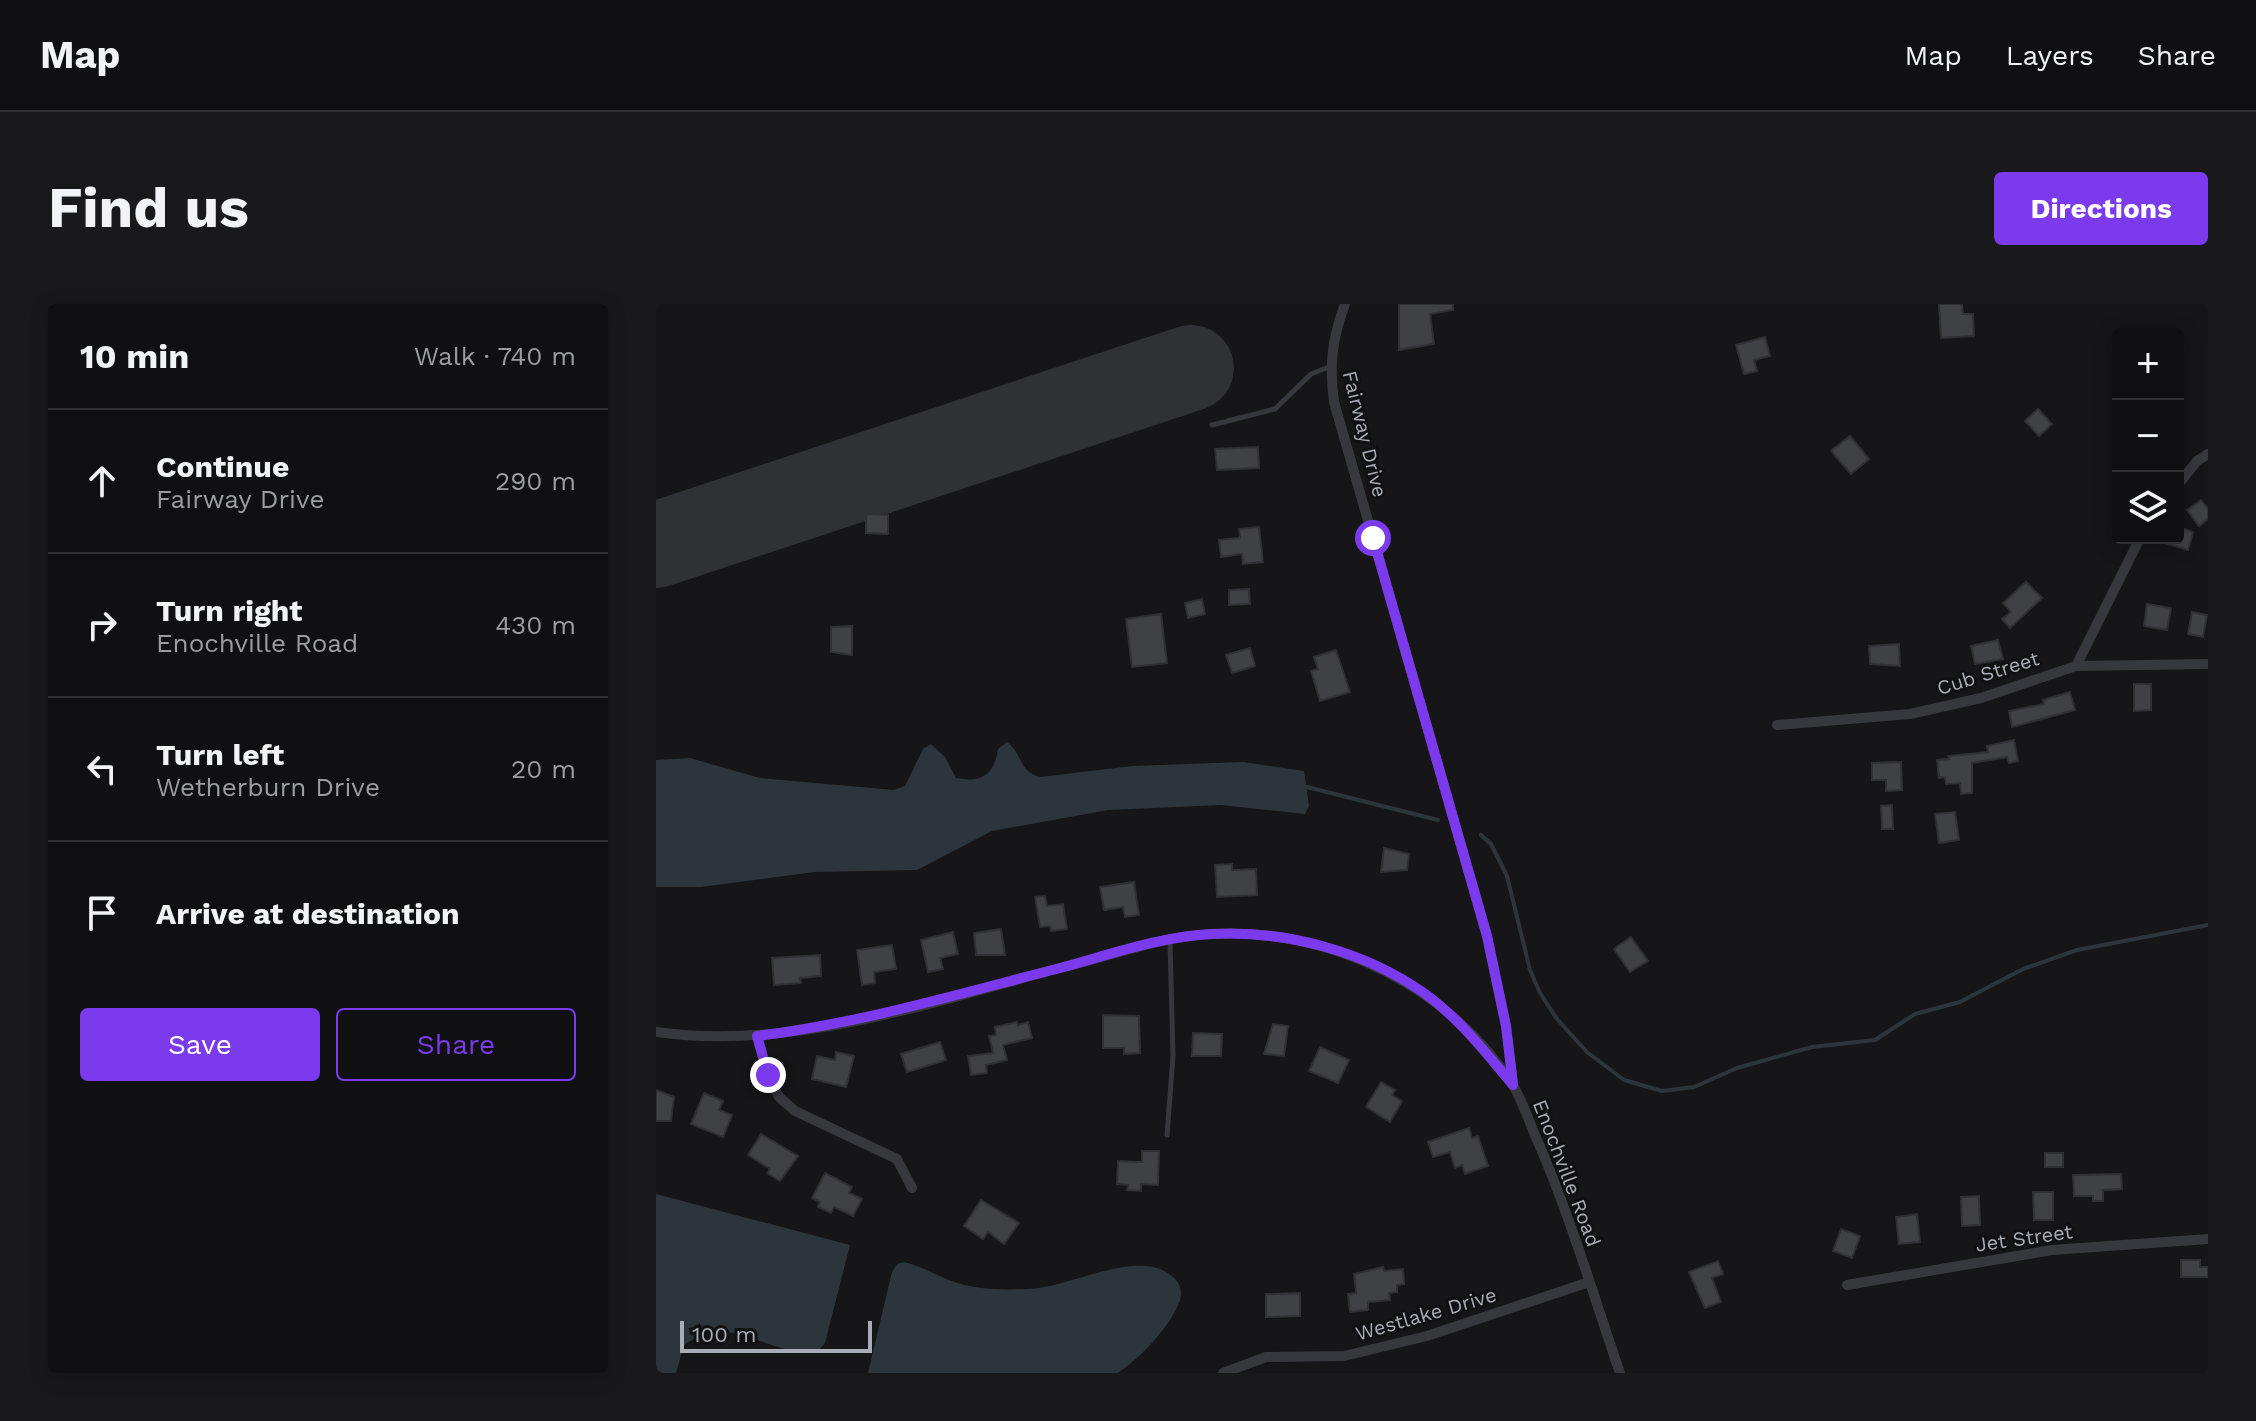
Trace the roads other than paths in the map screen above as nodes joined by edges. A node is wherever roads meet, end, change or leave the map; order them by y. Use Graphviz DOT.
graph roads {
  1 [pos="1345,304"];
  2 [pos="1329,367"];
  3 [pos="1212,425"];
  4 [pos="2208,454"];
  5 [pos="2184,477"];
  6 [pos="2137,544"];
  7 [pos="2208,664"];
  8 [pos="2076,666"];
  9 [pos="1777,725"];
  10 [pos="1170,942"];
  11 [pos="656,1032"];
  12 [pos="757,1036"];
  13 [pos="1513,1085"];
  14 [pos="1167,1135"];
  15 [pos="912,1188"];
  16 [pos="2208,1239"];
  17 [pos="1589,1282"];
  18 [pos="1847,1285"];
  19 [pos="1223,1373"];
  20 [pos="1620,1373"];
  1 -- 2 [label="street, Fairway Drive"];
  2 -- 3 [label="lane"];
  2 -- 13 [label="street, Fairway Drive"];
  4 -- 5 [label="street"];
  6 -- 8 [label="street"];
  7 -- 8 [label="street, Cub Street"];
  8 -- 9 [label="street, Cub Street"];
  10 -- 12 [label="street, Enochville Road"];
  10 -- 13 [label="street, Enochville Road"];
  10 -- 14 [label="lane"];
  11 -- 12 [label="street, Enochville Road"];
  12 -- 15 [label="street"];
  13 -- 17 [label="street, Enochville Road"];
  16 -- 18 [label="street, Jet Street"];
  17 -- 19 [label="street, Westlake Drive"];
  17 -- 20 [label="street, Enochville Road"];
}
